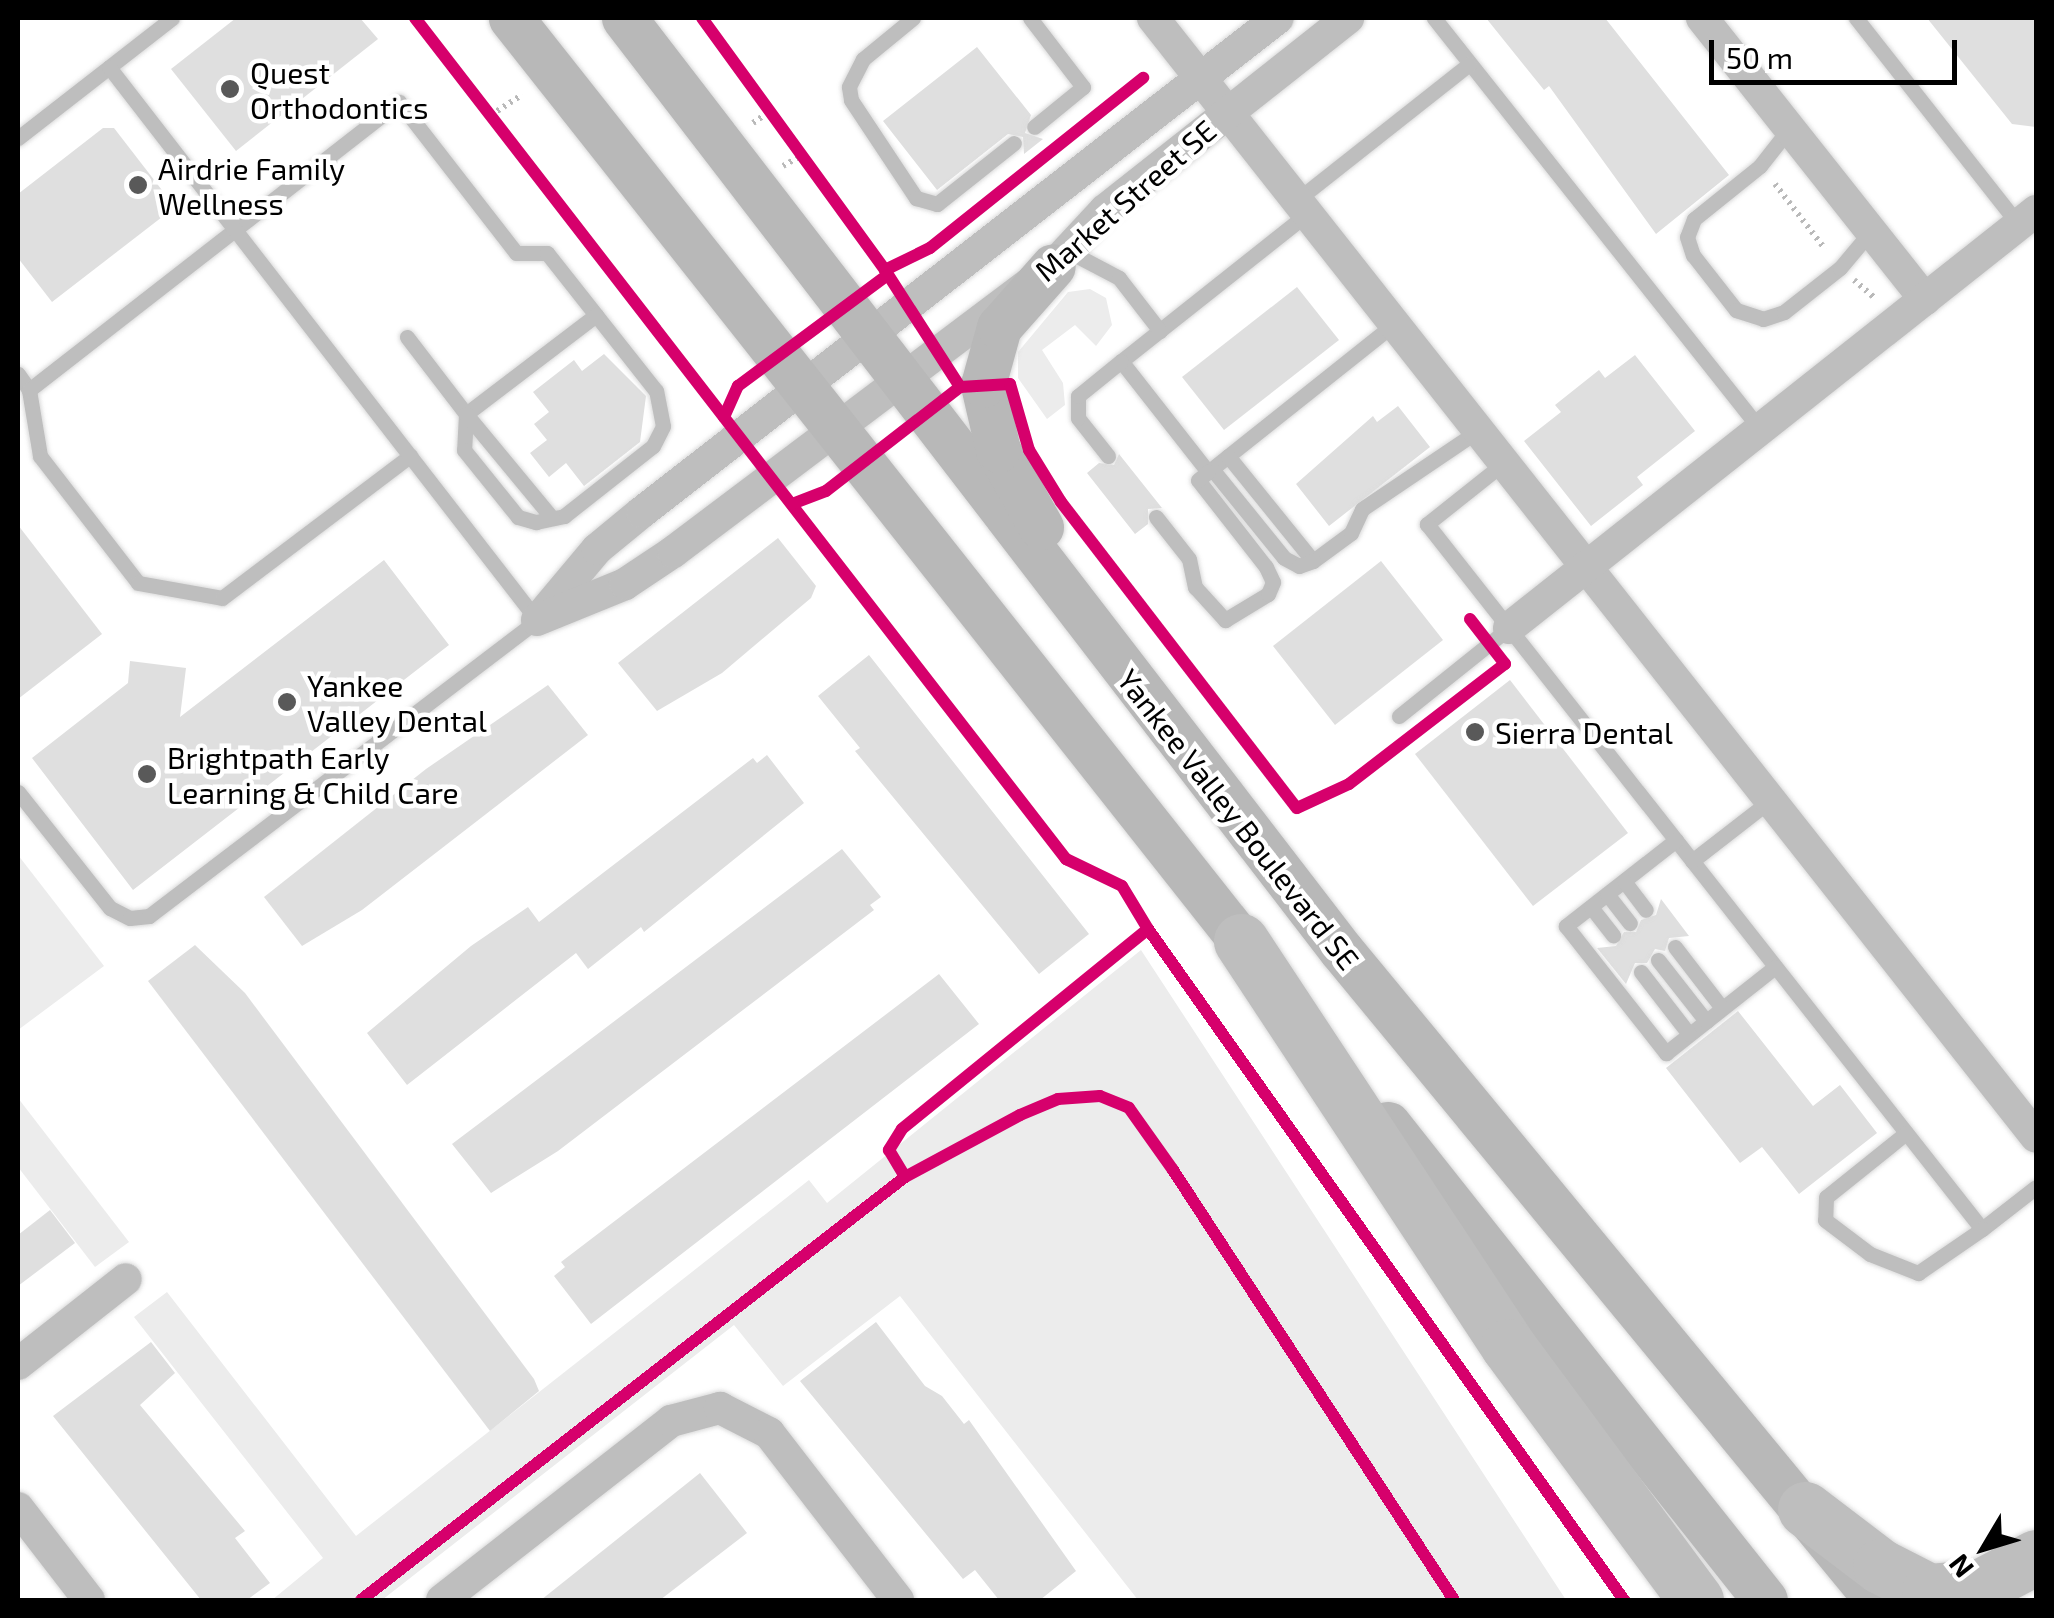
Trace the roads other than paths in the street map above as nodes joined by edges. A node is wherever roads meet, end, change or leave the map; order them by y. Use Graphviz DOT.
graph roads {
  1 [pos="172,18"];
  2 [pos="512,18"];
  3 [pos="624,18"];
  4 [pos="912,18"];
  5 [pos="1030,18"];
  6 [pos="1153,18"];
  7 [pos="1278,18"];
  8 [pos="1348,18"];
  9 [pos="1434,18"];
  10 [pos="1702,18"];
  11 [pos="1856,18"];
  12 [pos="1470,64"];
  13 [pos="109,67"];
  14 [pos="1200,78"];
  15 [pos="1226,111"];
  16 [pos="1034,127"];
  17 [pos="1790,128"];
  18 [pos="18,138"];
  19 [pos="1014,142"];
  20 [pos="1303,206"];
  21 [pos="2028,218"];
  22 [pos="235,230"];
  23 [pos="1871,230"];
  24 [pos="1059,258"];
  25 [pos="1925,299"];
  26 [pos="596,314"];
  27 [pos="1395,322"];
  28 [pos="1160,331"];
  29 [pos="868,336"];
  30 [pos="407,337"];
  31 [pos="1121,362"];
  32 [pos="18,374"];
  33 [pos="901,380"];
  34 [pos="800,389"];
  35 [pos="29,390"];
  36 [pos="466,414"];
  37 [pos="1760,429"];
  38 [pos="1479,430"];
  39 [pos="833,432"];
  40 [pos="410,456"];
  41 [pos="1108,456"];
  42 [pos="1228,456"];
  43 [pos="1506,462"];
  44 [pos="1210,470"];
  45 [pos="552,518"];
  46 [pos="1156,518"];
  47 [pos="1313,561"];
  48 [pos="1587,566"];
  49 [pos="538,620"];
  50 [pos="1510,628"];
  51 [pos="1118,665"];
  52 [pos="1399,716"];
  53 [pos="18,792"];
  54 [pos="1773,798"];
  55 [pos="1676,840"];
  56 [pos="1692,861"];
  57 [pos="1624,881"];
  58 [pos="1607,894"];
  59 [pos="1591,906"];
  60 [pos="1646,910"];
  61 [pos="1630,923"];
  62 [pos="1613,936"];
  63 [pos="1241,941"];
  64 [pos="1675,947"];
  65 [pos="1658,960"];
  66 [pos="1775,967"];
  67 [pos="1641,972"];
  68 [pos="1722,1008"];
  69 [pos="1706,1021"];
  70 [pos="1689,1034"];
  71 [pos="1906,1134"];
  72 [pos="2036,1137"];
  73 [pos="2036,1187"];
  74 [pos="1982,1230"];
  75 [pos="126,1279"];
  76 [pos="18,1364"];
  77 [pos="18,1508"];
  78 [pos="1805,1508"];
  79 [pos="2036,1557"];
  80 [pos="89,1600"];
  81 [pos="442,1600"];
  82 [pos="898,1600"];
  83 [pos="1696,1600"];
  84 [pos="1765,1600"];
  85 [pos="1877,1600"];
  1 -- 13 [label="lane"];
  2 -- 34 [label="main road"];
  3 -- 29 [label="main road, Yankee Valley Boulevard SE"];
  4 -- 19 [label="lane"];
  5 -- 16 [label="lane"];
  6 -- 14 [label="street"];
  7 -- 14 [label="street, Market Street SE"];
  8 -- 15 [label="street, Market Street SE"];
  9 -- 12 [label="lane"];
  10 -- 17 [label="street"];
  11 -- 21 [label="lane"];
  12 -- 20 [label="lane"];
  12 -- 37 [label="lane"];
  13 -- 18 [label="lane"];
  13 -- 22 [label="lane"];
  14 -- 15 [label="street"];
  14 -- 29 [label="street, Market Street SE"];
  15 -- 20 [label="street"];
  15 -- 24 [label="street, Market Street SE"];
  17 -- 23 [label="street"];
  17 -- 23 [label="lane"];
  20 -- 27 [label="street"];
  20 -- 28 [label="lane"];
  21 -- 25 [label="street"];
  22 -- 26 [label="lane"];
  22 -- 35 [label="lane"];
  22 -- 40 [label="lane"];
  23 -- 25 [label="street"];
  24 -- 28 [label="lane"];
  24 -- 33 [label="street, Market Street SE"];
  24 -- 51 [label="main road"];
  25 -- 37 [label="street"];
  26 -- 36 [label="lane"];
  26 -- 45 [label="lane"];
  27 -- 38 [label="street"];
  27 -- 42 [label="lane"];
  28 -- 31 [label="lane"];
  29 -- 33 [label="main road, Yankee Valley Boulevard SE"];
  29 -- 34 [label="street, Market Street SE"];
  30 -- 36 [label="lane"];
  31 -- 41 [label="lane"];
  31 -- 44 [label="lane"];
  32 -- 35 [label="lane"];
  33 -- 39 [label="street, Market Street SE"];
  33 -- 51 [label="main road, Yankee Valley Boulevard SE"];
  34 -- 39 [label="main road"];
  34 -- 49 [label="street, Market Street SE"];
  35 -- 40 [label="lane"];
  36 -- 45 [label="lane"];
  36 -- 45 [label="lane"];
  37 -- 48 [label="street"];
  38 -- 43 [label="street"];
  38 -- 47 [label="lane"];
  39 -- 49 [label="street, Market Street SE"];
  39 -- 63 [label="main road"];
  40 -- 49 [label="lane"];
  42 -- 44 [label="lane"];
  42 -- 47 [label="lane"];
  43 -- 48 [label="street"];
  43 -- 50 [label="lane"];
  44 -- 46 [label="lane"];
  44 -- 47 [label="lane"];
  48 -- 50 [label="street"];
  48 -- 54 [label="street"];
  49 -- 53 [label="lane"];
  50 -- 52 [label="lane"];
  50 -- 55 [label="lane"];
  51 -- 78 [label="main road, Yankee Valley Boulevard SE"];
  54 -- 56 [label="lane"];
  54 -- 72 [label="street"];
  55 -- 56 [label="lane"];
  55 -- 57 [label="lane"];
  56 -- 66 [label="lane"];
  57 -- 58 [label="lane"];
  57 -- 60 [label="lane"];
  58 -- 59 [label="lane"];
  58 -- 61 [label="lane"];
  59 -- 62 [label="lane"];
  59 -- 70 [label="lane"];
  63 -- 83 [label="highway"];
  63 -- 84 [label="main road"];
  64 -- 68 [label="lane"];
  65 -- 69 [label="lane"];
  66 -- 68 [label="lane"];
  66 -- 71 [label="lane"];
  67 -- 70 [label="lane"];
  68 -- 69 [label="lane"];
  69 -- 70 [label="lane"];
  71 -- 74 [label="lane"];
  71 -- 74 [label="lane"];
  73 -- 74 [label="lane"];
  75 -- 76 [label="street"];
  77 -- 80 [label="street"];
  78 -- 79 [label="highway"];
  78 -- 85 [label="main road, Yankee Valley Boulevard SE"];
  81 -- 82 [label="street"];
}
